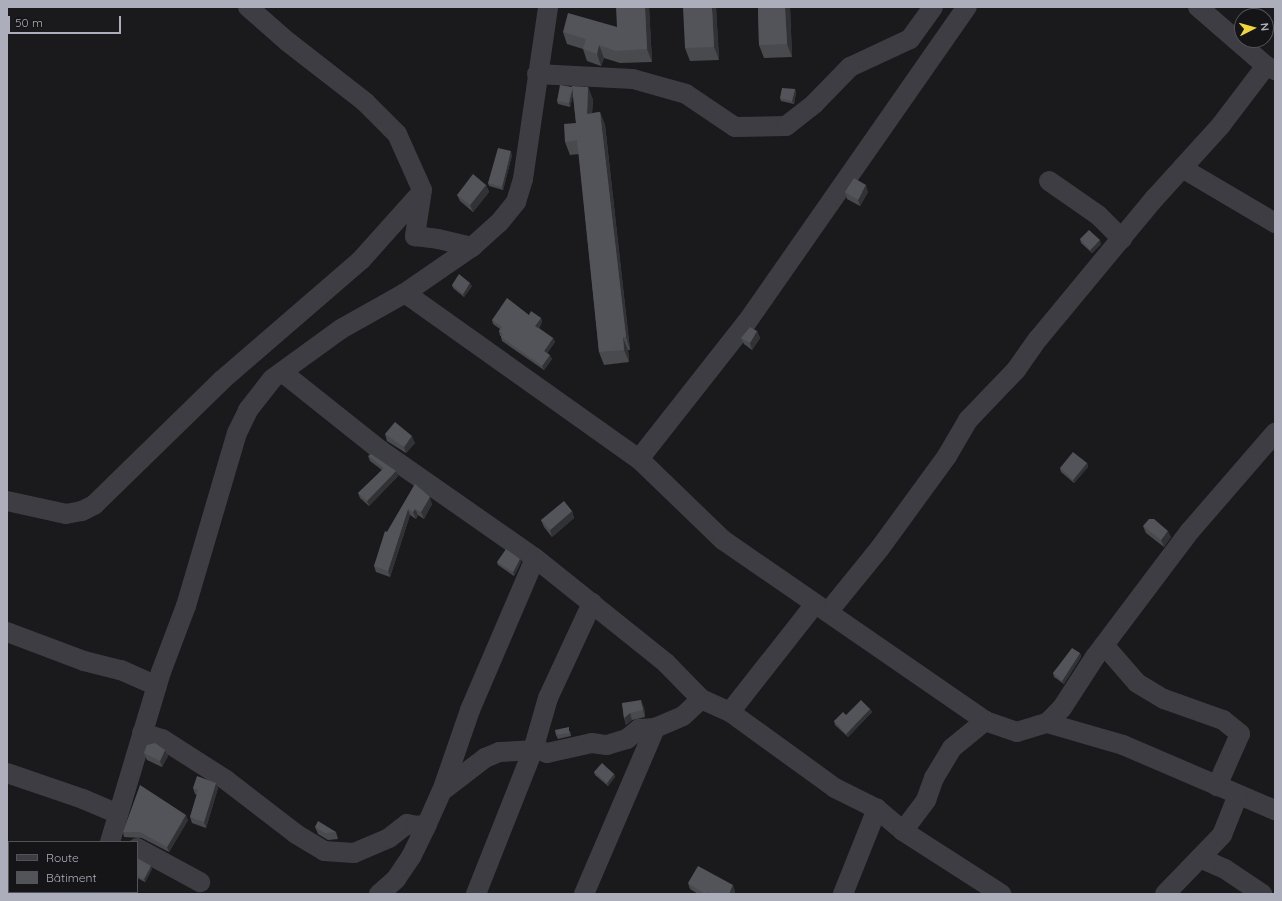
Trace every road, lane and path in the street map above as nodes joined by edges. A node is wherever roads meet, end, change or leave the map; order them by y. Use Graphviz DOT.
graph roads {
  1 [pos="248,7"];
  2 [pos="548,7"];
  3 [pos="933,7"];
  4 [pos="967,7"];
  5 [pos="1198,7"];
  6 [pos="1271,68"];
  7 [pos="537,74"];
  8 [pos="1182,168"];
  9 [pos="1049,181"];
  10 [pos="420,194"];
  11 [pos="1275,223"];
  12 [pos="1122,239"];
  13 [pos="472,247"];
  14 [pos="405,293"];
  15 [pos="282,372"];
  16 [pos="1275,433"];
  17 [pos="639,459"];
  18 [pos="7,501"];
  19 [pos="535,558"];
  20 [pos="592,603"];
  21 [pos="821,608"];
  22 [pos="7,632"];
  23 [pos="1104,645"];
  24 [pos="157,686"];
  25 [pos="701,699"];
  26 [pos="730,712"];
  27 [pos="984,721"];
  28 [pos="1047,723"];
  29 [pos="655,728"];
  30 [pos="142,733"];
  31 [pos="534,749"];
  32 [pos="7,773"];
  33 [pos="1217,786"];
  34 [pos="442,791"];
  35 [pos="1238,795"];
  36 [pos="1272,804"];
  37 [pos="877,809"];
  38 [pos="118,814"];
  39 [pos="426,824"];
  40 [pos="903,831"];
  41 [pos="115,840"];
  42 [pos="138,849"];
  43 [pos="1200,858"];
  44 [pos="200,882"];
  45 [pos="378,894"];
  46 [pos="476,894"];
  47 [pos="584,894"];
  48 [pos="843,894"];
  49 [pos="1001,894"];
  50 [pos="1165,894"];
  51 [pos="1262,894"];
  1 -- 10 [label="street"];
  2 -- 7 [label="street"];
  3 -- 7 [label="street"];
  4 -- 17 [label="street"];
  5 -- 6 [label="street"];
  6 -- 8 [label="street"];
  7 -- 13 [label="street"];
  8 -- 11 [label="street"];
  8 -- 12 [label="street"];
  9 -- 12 [label="street"];
  10 -- 13 [label="street"];
  10 -- 18 [label="street"];
  12 -- 21 [label="street"];
  13 -- 14 [label="street"];
  14 -- 15 [label="street"];
  14 -- 17 [label="street"];
  15 -- 19 [label="street"];
  15 -- 24 [label="street"];
  16 -- 23 [label="street"];
  17 -- 21 [label="street"];
  19 -- 20 [label="street"];
  19 -- 34 [label="street"];
  20 -- 25 [label="street"];
  20 -- 31 [label="street"];
  21 -- 26 [label="street"];
  21 -- 27 [label="street"];
  22 -- 24 [label="street"];
  23 -- 28 [label="street"];
  23 -- 33 [label="street"];
  24 -- 30 [label="street"];
  25 -- 26 [label="street"];
  25 -- 29 [label="street"];
  26 -- 37 [label="street"];
  27 -- 28 [label="street"];
  27 -- 40 [label="street"];
  28 -- 33 [label="street"];
  29 -- 31 [label="street"];
  29 -- 47 [label="street"];
  30 -- 38 [label="street"];
  30 -- 39 [label="street"];
  31 -- 34 [label="street"];
  31 -- 46 [label="street"];
  32 -- 38 [label="street"];
  33 -- 35 [label="street"];
  34 -- 39 [label="street"];
  35 -- 36 [label="street"];
  35 -- 43 [label="street"];
  37 -- 40 [label="street"];
  37 -- 48 [label="street"];
  38 -- 41 [label="street"];
  39 -- 45 [label="street"];
  40 -- 49 [label="street"];
  42 -- 44 [label="street"];
  43 -- 50 [label="street"];
  43 -- 51 [label="street"];
}
